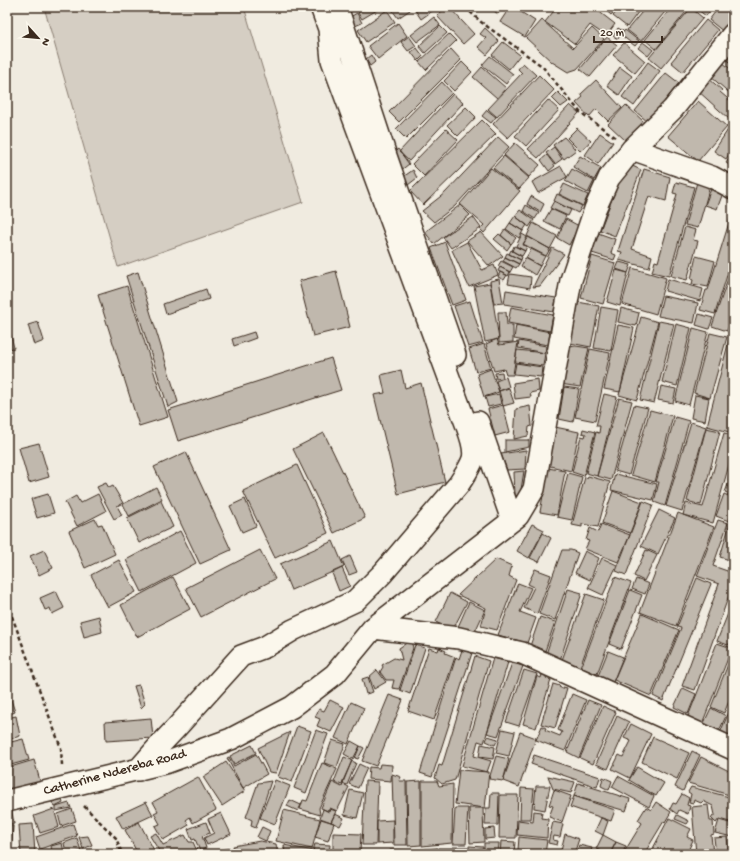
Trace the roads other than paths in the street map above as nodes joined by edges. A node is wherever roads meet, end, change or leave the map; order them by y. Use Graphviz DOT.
graph roads {
  1 [pos="321,7"];
  2 [pos="337,7"];
  3 [pos="733,34"];
  4 [pos="632,149"];
  5 [pos="733,188"];
  6 [pos="512,520"];
  7 [pos="373,628"];
  8 [pos="733,749"];
  9 [pos="138,770"];
  10 [pos="7,801"];
  1 -- 9 [label="street"];
  2 -- 6 [label="street"];
  3 -- 4 [label="street, Catherine Ndereba Road"];
  4 -- 5 [label="street"];
  4 -- 6 [label="street, Catherine Ndereba Road"];
  6 -- 7 [label="street, Catherine Ndereba Road"];
  7 -- 8 [label="street"];
  7 -- 9 [label="street, Catherine Ndereba Road"];
  9 -- 10 [label="street, Catherine Ndereba Road"];
}
